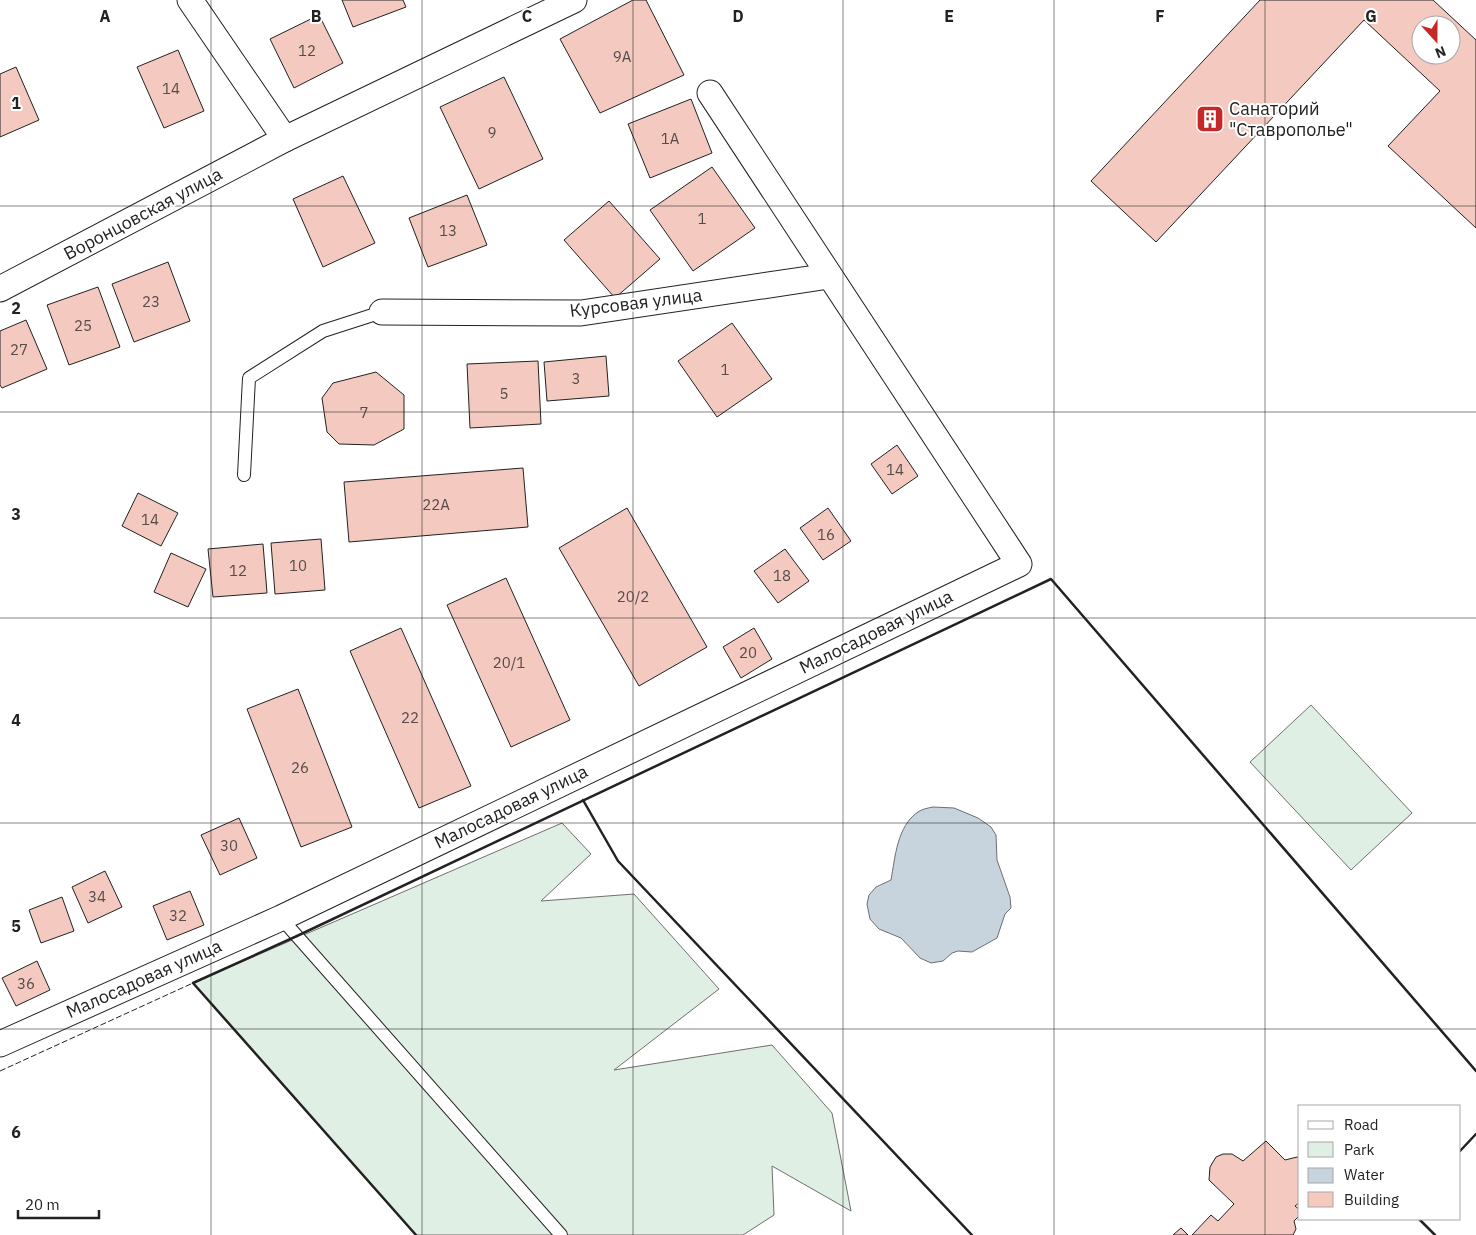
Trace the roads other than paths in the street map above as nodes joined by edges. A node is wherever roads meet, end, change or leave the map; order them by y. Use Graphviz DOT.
graph roads {
  1 [pos="190,0"];
  2 [pos="574,0"];
  3 [pos="710,93"];
  4 [pos="285,139"];
  5 [pos="830,276"];
  6 [pos="0,289"];
  7 [pos="382,312"];
  8 [pos="244,475"];
  9 [pos="281,918"];
  10 [pos="0,1044"];
  11 [pos="561,1235"];
  1 -- 4 [label="street"];
  2 -- 4 [label="street, Воронцовская улица"];
  3 -- 5 [label="street"];
  4 -- 6 [label="street, Воронцовская улица"];
  5 -- 7 [label="street, Курсовая улица"];
  5 -- 9 [label="street, Малосадовая улица"];
  7 -- 8 [label="lane"];
  9 -- 10 [label="street, Малосадовая улица"];
  9 -- 11 [label="lane"];
}
